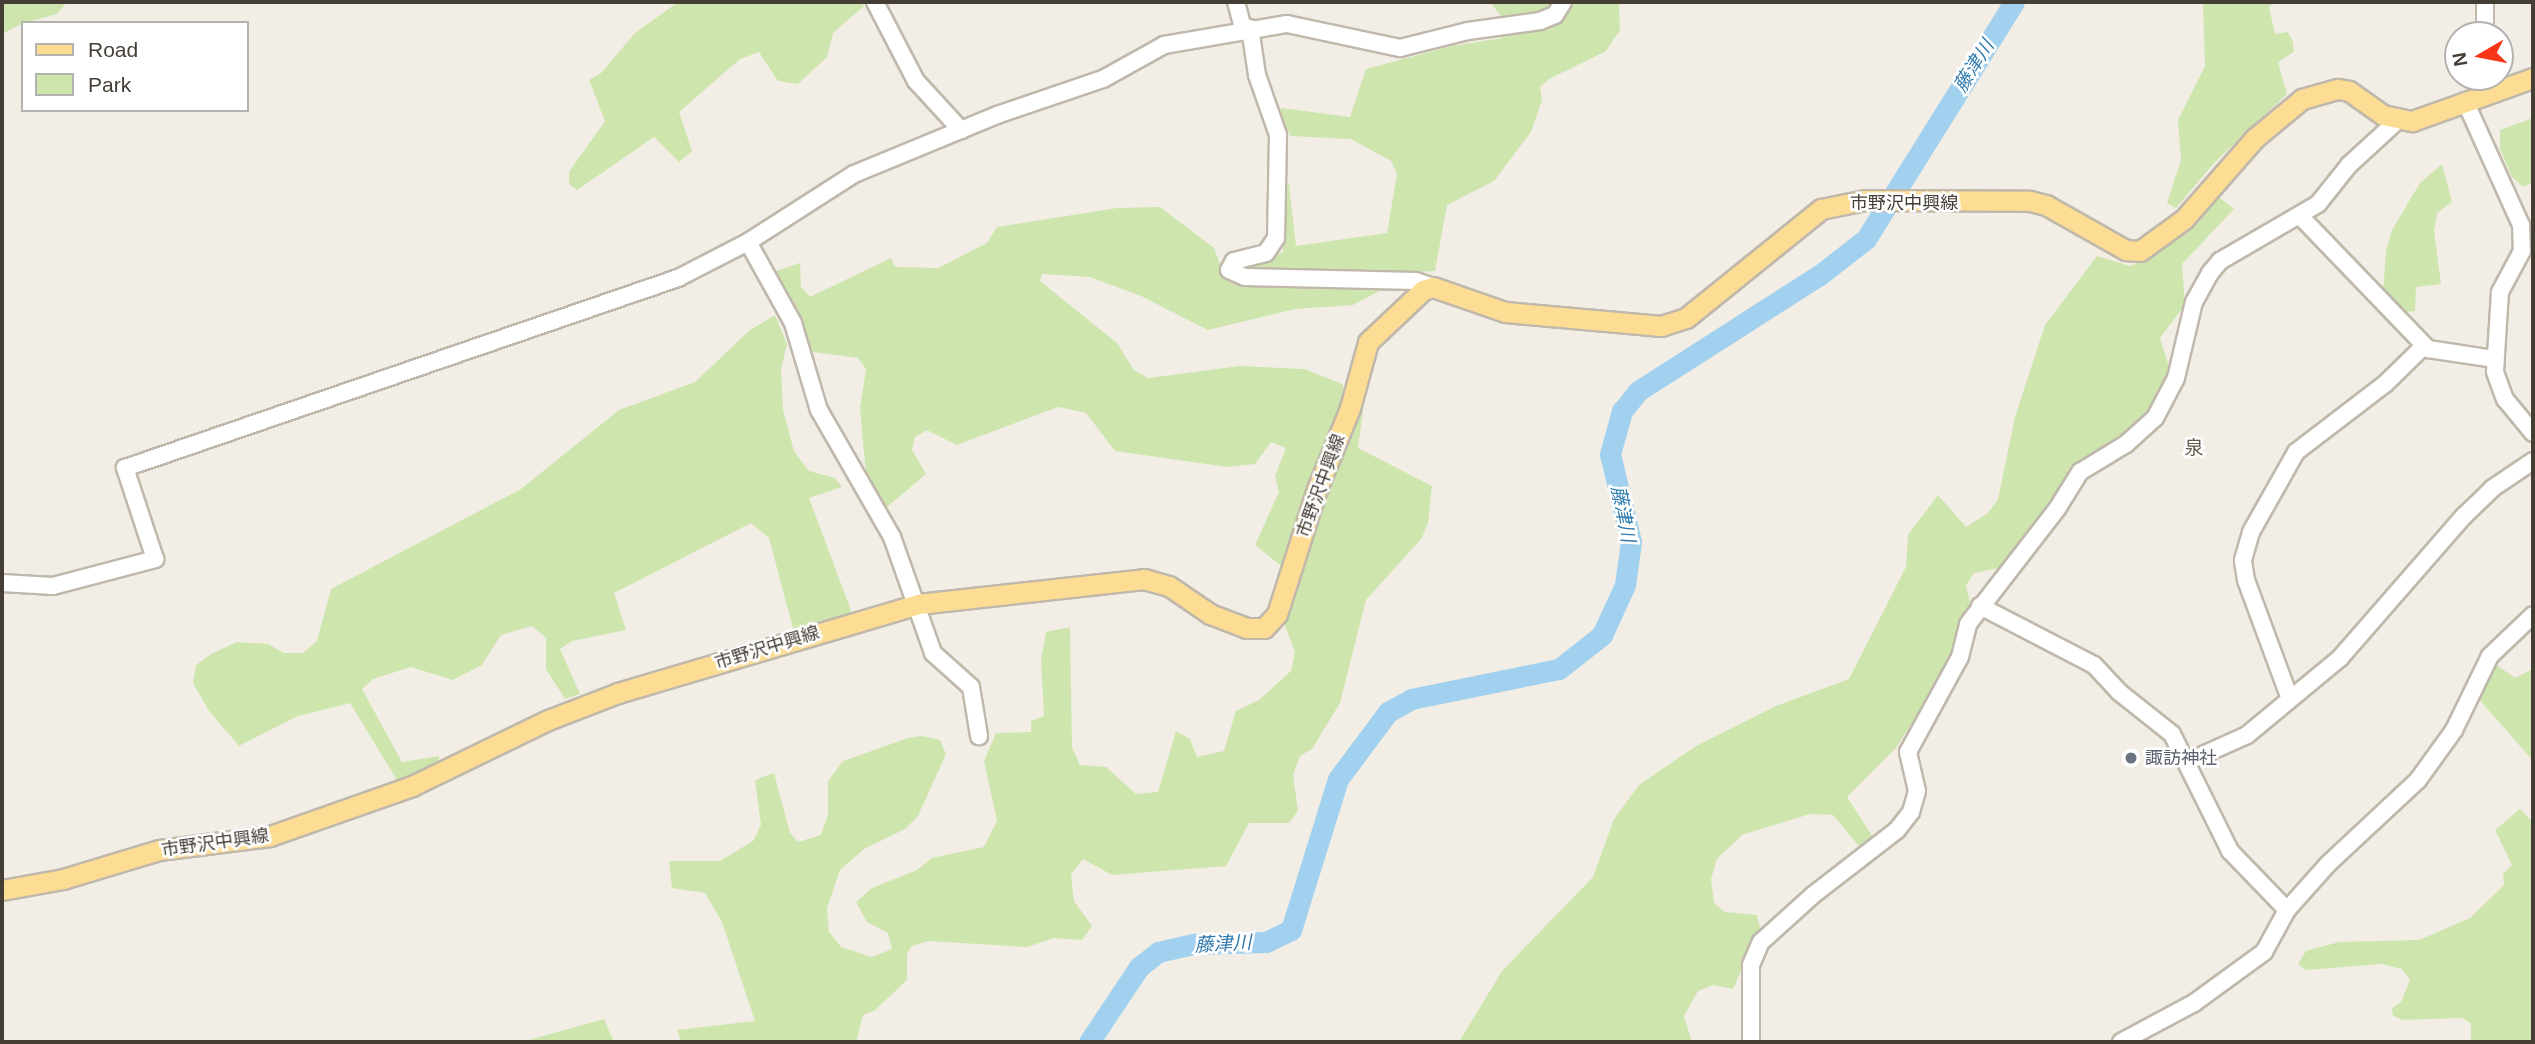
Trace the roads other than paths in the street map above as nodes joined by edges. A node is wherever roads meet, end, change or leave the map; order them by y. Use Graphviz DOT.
graph roads {
  1 [pos="874,2"];
  2 [pos="1236,2"];
  3 [pos="1563,2"];
  4 [pos="2485,2"];
  5 [pos="2485,21"];
  6 [pos="1247,29"];
  7 [pos="2533,78"];
  8 [pos="2514,81"];
  9 [pos="2483,91"];
  10 [pos="2465,101"];
  11 [pos="2397,121"];
  12 [pos="961,130"];
  13 [pos="2300,216"];
  14 [pos="748,242"];
  15 [pos="1433,287"];
  16 [pos="2424,346"];
  17 [pos="2495,359"];
  18 [pos="2533,433"];
  19 [pos="2533,461"];
  20 [pos="2,583"];
  21 [pos="918,604"];
  22 [pos="1980,606"];
  23 [pos="2533,615"];
  24 [pos="2290,699"];
  25 [pos="979,736"];
  26 [pos="2187,762"];
  27 [pos="2,890"];
  28 [pos="2287,910"];
  29 [pos="1751,1042"];
  30 [pos="2121,1042"];
  1 -- 12 [label="street"];
  2 -- 6 [label="street"];
  3 -- 6 [label="street"];
  4 -- 5 [label="street"];
  6 -- 12 [label="street"];
  6 -- 15 [label="street"];
  7 -- 8 [label="main road"];
  9 -- 10 [label="main road"];
  10 -- 11 [label="main road"];
  10 -- 17 [label="street"];
  11 -- 13 [label="street"];
  11 -- 15 [label="main road, 市野沢中興線"];
  12 -- 14 [label="street"];
  13 -- 16 [label="street"];
  13 -- 22 [label="street"];
  14 -- 20 [label="street"];
  14 -- 21 [label="street"];
  15 -- 21 [label="main road, 市野沢中興線"];
  16 -- 17 [label="street"];
  16 -- 24 [label="street"];
  17 -- 18 [label="street"];
  19 -- 24 [label="street"];
  21 -- 25 [label="street"];
  21 -- 27 [label="main road, 市野沢中興線"];
  22 -- 26 [label="street"];
  22 -- 29 [label="street"];
  23 -- 28 [label="street"];
  24 -- 26 [label="street"];
  26 -- 28 [label="street"];
  28 -- 30 [label="street"];
}
